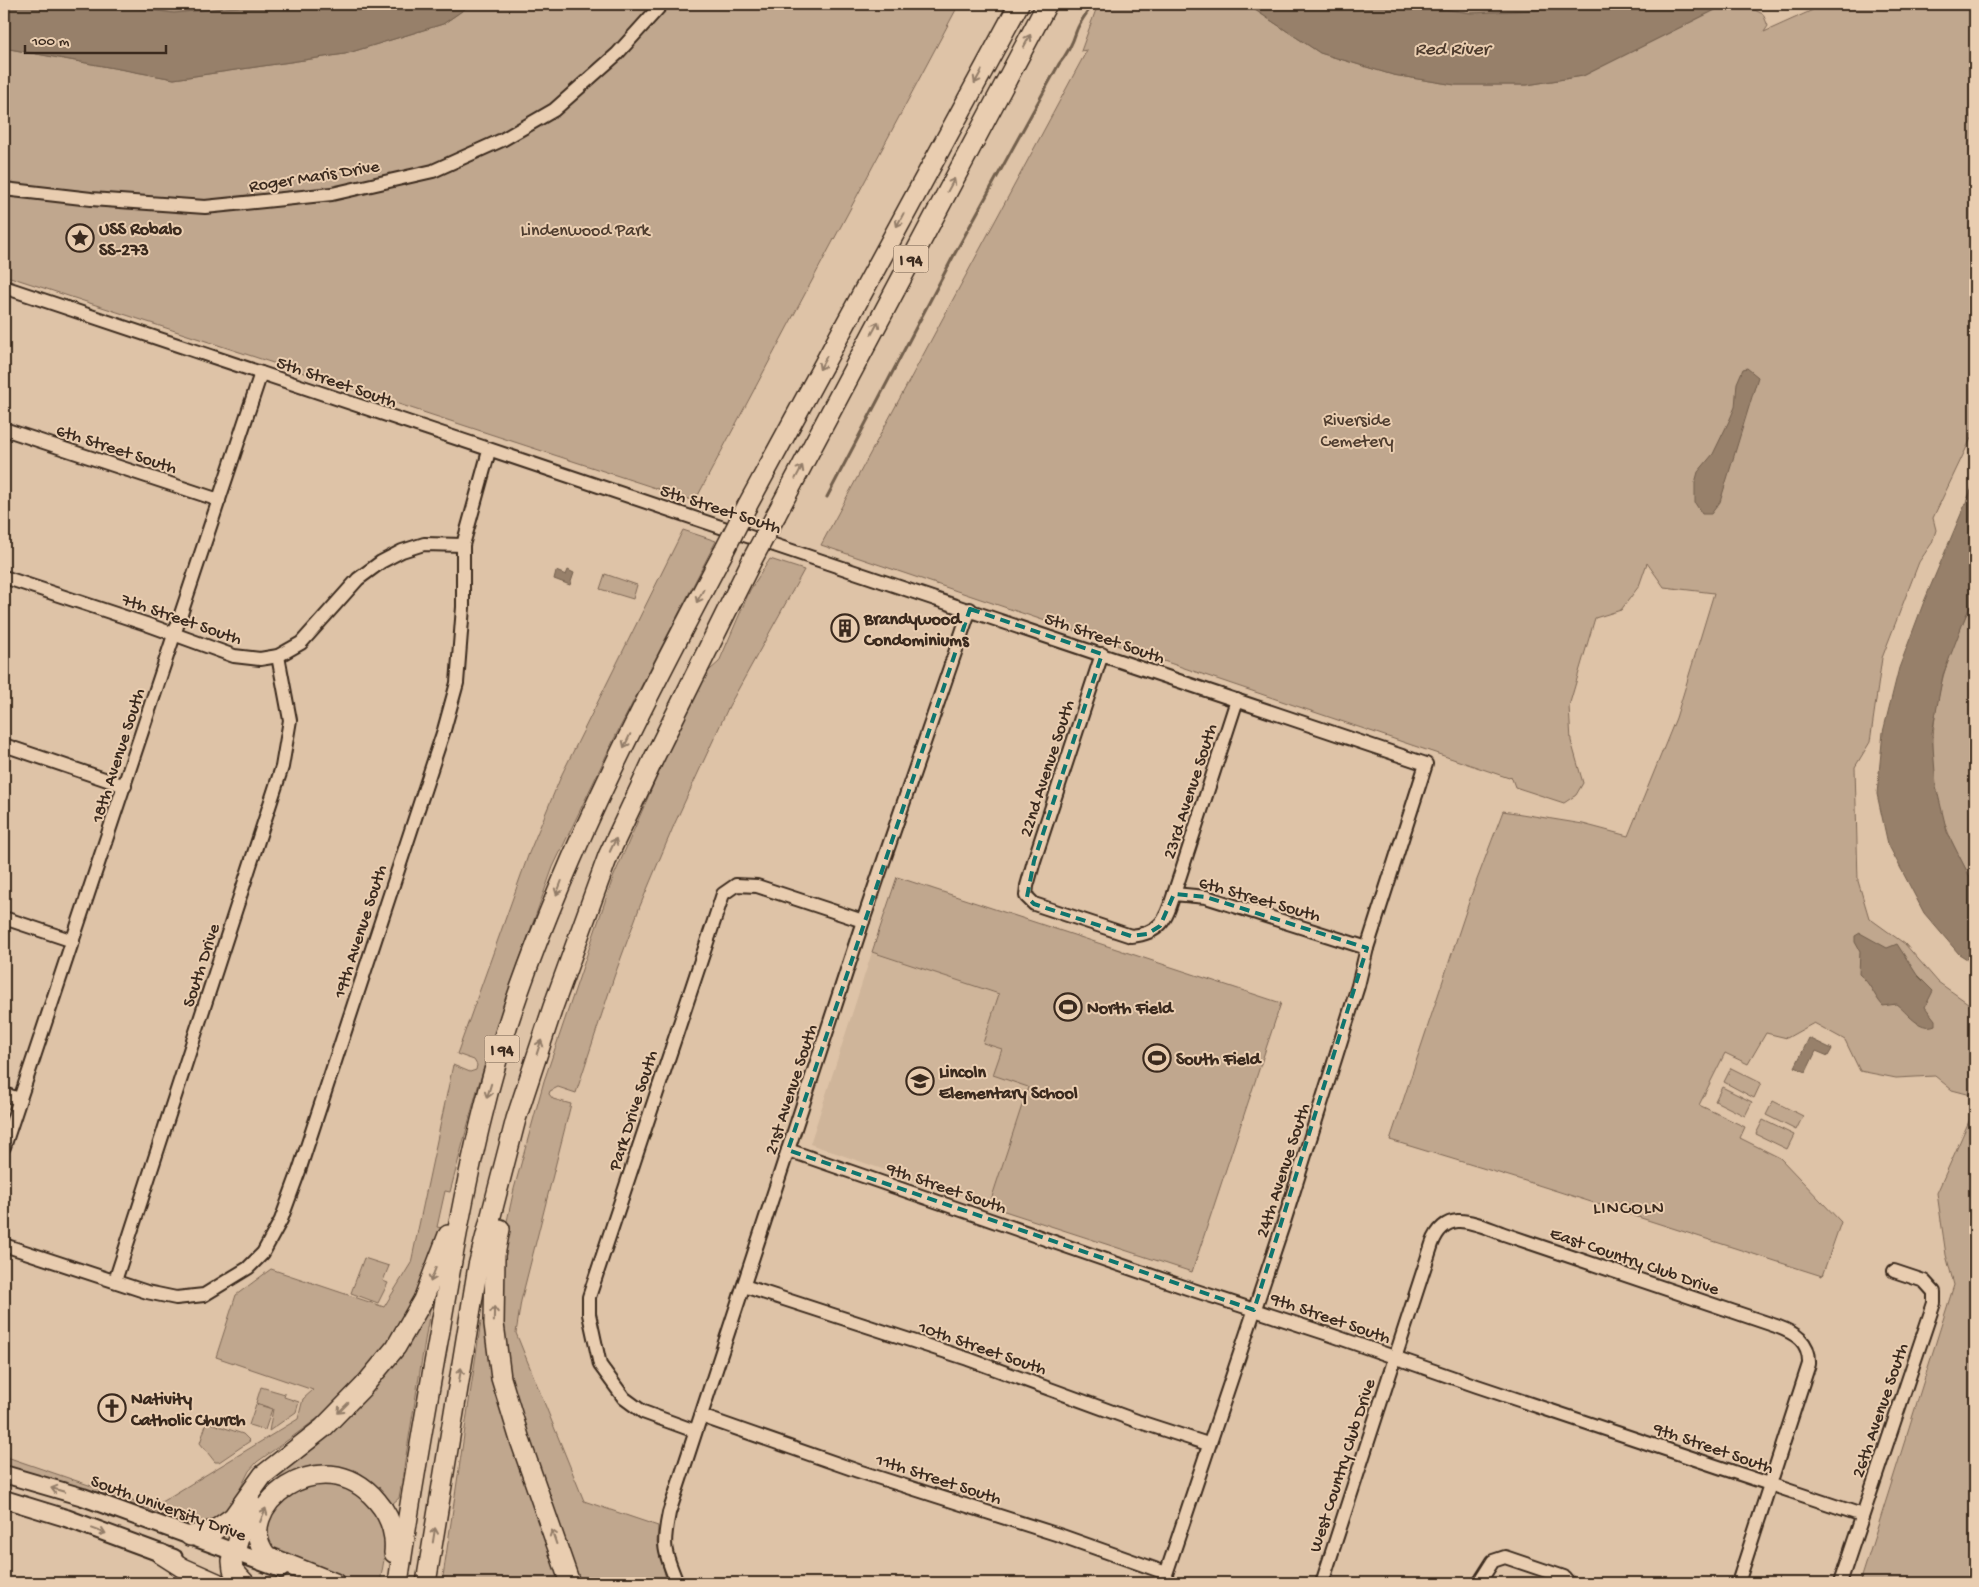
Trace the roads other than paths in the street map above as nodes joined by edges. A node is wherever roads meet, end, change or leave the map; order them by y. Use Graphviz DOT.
graph roads {
  1 [pos="662,4"];
  2 [pos="1019,4"];
  3 [pos="1047,4"];
  4 [pos="4,190"];
  5 [pos="4,287"];
  6 [pos="261,373"];
  7 [pos="4,429"];
  8 [pos="489,451"];
  9 [pos="218,500"];
  10 [pos="463,545"];
  11 [pos="4,577"];
  12 [pos="970,609"];
  13 [pos="174,634"];
  14 [pos="1102,654"];
  15 [pos="278,656"];
  16 [pos="1238,700"];
  17 [pos="4,745"];
  18 [pos="1426,764"];
  19 [pos="126,786"];
  20 [pos="1027,892"];
  21 [pos="1174,894"];
  22 [pos="4,918"];
  23 [pos="863,921"];
  24 [pos="73,941"];
  25 [pos="1367,948"];
  26 [pos="530,1077"];
  27 [pos="4,1094"];
  28 [pos="19,1100"];
  29 [pos="4,1147"];
  30 [pos="788,1150"];
  31 [pos="469,1180"];
  32 [pos="4,1245"];
  33 [pos="1894,1271"];
  34 [pos="115,1281"];
  35 [pos="744,1286"];
  36 [pos="1254,1310"];
  37 [pos="1394,1357"];
  38 [pos="701,1416"];
  39 [pos="696,1431"];
  40 [pos="1208,1444"];
  41 [pos="4,1474"];
  42 [pos="1768,1484"];
  43 [pos="253,1489"];
  44 [pos="4,1499"];
  45 [pos="1862,1516"];
  46 [pos="66,1518"];
  47 [pos="190,1536"];
  48 [pos="234,1552"];
  49 [pos="162,1554"];
  50 [pos="1165,1578"];
  51 [pos="217,1583"];
  52 [pos="242,1583"];
  53 [pos="246,1583"];
  54 [pos="318,1583"];
  55 [pos="335,1583"];
  56 [pos="391,1583"];
  57 [pos="398,1583"];
  58 [pos="426,1583"];
  59 [pos="570,1583"];
  60 [pos="677,1583"];
  61 [pos="1322,1583"];
  62 [pos="1479,1583"];
  63 [pos="1569,1583"];
  64 [pos="1738,1583"];
  65 [pos="1840,1583"];
  1 -- 4 [label="street, Roger Maris Drive"];
  2 -- 31 [label="highway, I 94, one-way, bridge"];
  26 -- 3 [label="highway, I 94, one-way, bridge"];
  5 -- 6 [label="street, 5th Street South"];
  6 -- 8 [label="street, 5th Street South"];
  6 -- 9 [label="street, 18th Avenue South"];
  7 -- 9 [label="street, 6th Street South"];
  8 -- 10 [label="street, 19th Avenue South"];
  8 -- 12 [label="street, 5th Street South"];
  9 -- 13 [label="street, 18th Avenue South"];
  10 -- 15 [label="street, 7th Street South"];
  10 -- 34 [label="street, 19th Avenue South"];
  11 -- 13 [label="street, 7th Street South"];
  12 -- 14 [label="street, 5th Street South"];
  12 -- 23 [label="street, 21st Avenue South"];
  13 -- 15 [label="street, 7th Street South"];
  13 -- 19 [label="street, 18th Avenue South"];
  14 -- 16 [label="street, 5th Street South"];
  14 -- 20 [label="street, 22nd Avenue South"];
  15 -- 34 [label="street, South Drive"];
  16 -- 18 [label="street, 5th Street South"];
  16 -- 21 [label="street, 23rd Avenue South"];
  17 -- 19 [label="street"];
  18 -- 25 [label="street, 24th Avenue South"];
  19 -- 24 [label="street, 18th Avenue South"];
  20 -- 21 [label="street, 6th Street South"];
  21 -- 25 [label="street, 6th Street South"];
  22 -- 24 [label="street"];
  23 -- 30 [label="street, 21st Avenue South"];
  23 -- 39 [label="street, Park Drive South"];
  24 -- 28 [label="street, 18th Avenue South"];
  25 -- 36 [label="street, 24th Avenue South"];
  58 -- 26 [label="highway, I 94, one-way"];
  59 -- 26 [label="highway, one-way"];
  27 -- 28 [label="street"];
  28 -- 29 [label="street, 18th Avenue South"];
  30 -- 35 [label="street, 21st Avenue South"];
  30 -- 36 [label="street, 9th Street South"];
  31 -- 43 [label="highway, one-way"];
  31 -- 57 [label="highway, I 94"];
  32 -- 34 [label="street"];
  33 -- 45 [label="street, 26th Avenue South"];
  35 -- 38 [label="street, 21st Avenue South"];
  35 -- 40 [label="street, 10th Street South"];
  36 -- 37 [label="street, 9th Street South"];
  36 -- 40 [label="street, 24th Avenue South"];
  37 -- 42 [label="street, 9th Street South"];
  37 -- 42 [label="street, East Country Club Drive"];
  37 -- 61 [label="street, West Country Club Drive"];
  38 -- 39 [label="street, 21st Avenue South"];
  38 -- 50 [label="street, 11th Street South"];
  39 -- 60 [label="street, 21st Avenue South"];
  40 -- 50 [label="street, 24th Avenue South"];
  47 -- 41 [label="main road, South University Drive, one-way"];
  42 -- 45 [label="street, 9th Street South"];
  42 -- 64 [label="street"];
  43 -- 47 [label="highway"];
  43 -- 48 [label="highway"];
  44 -- 46 [label="main road"];
  45 -- 65 [label="street, 26th Avenue South"];
  46 -- 47 [label="main road"];
  46 -- 49 [label="main road, one-way"];
  47 -- 48 [label="main road, South University Drive"];
  48 -- 53 [label="highway"];
  48 -- 54 [label="main road, South University Drive"];
  49 -- 51 [label="highway"];
  49 -- 52 [label="main road"];
  55 -- 56 [label="highway, one-way"];
  62 -- 63 [label="street"];
}
